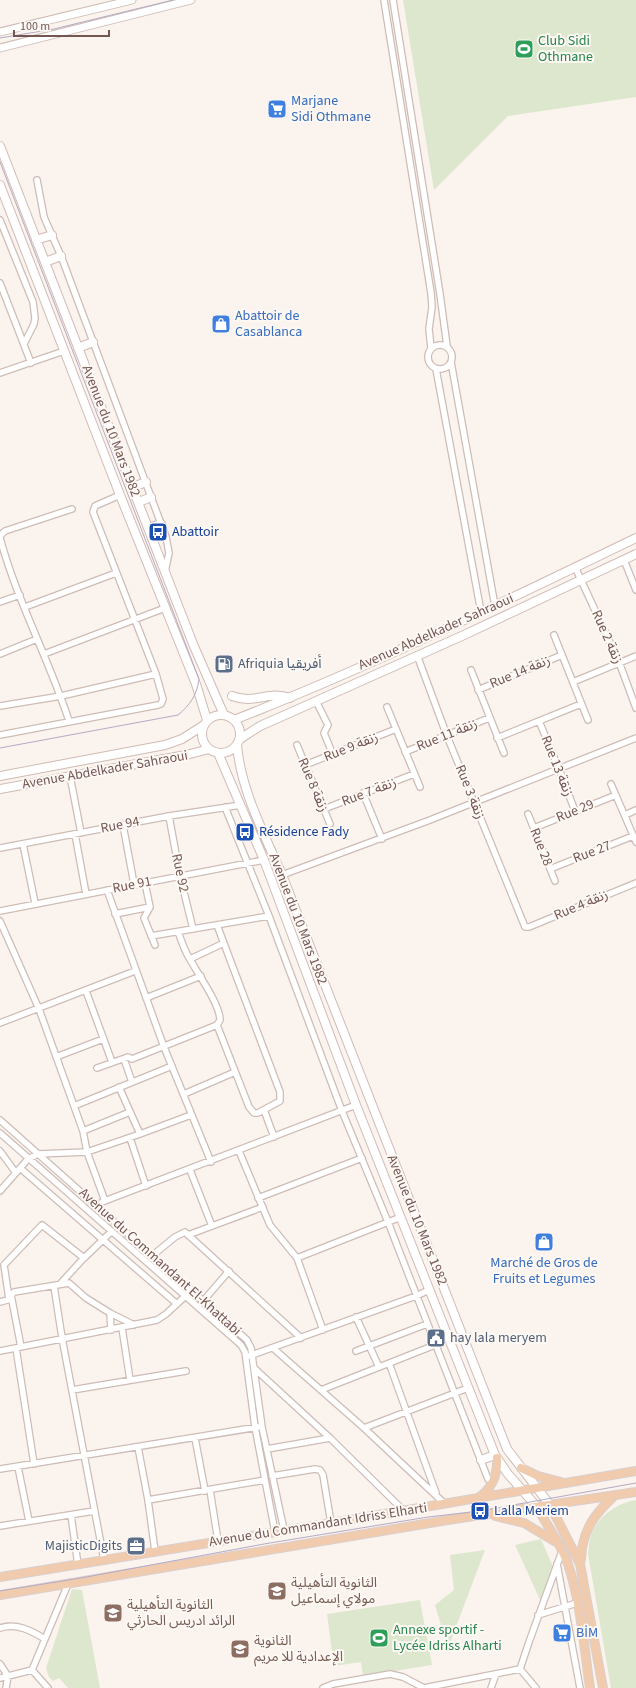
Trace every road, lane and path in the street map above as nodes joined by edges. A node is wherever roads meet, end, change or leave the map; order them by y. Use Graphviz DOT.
graph roads {
  1 [pos="132,0"];
  2 [pos="191,0"];
  3 [pos="384,0"];
  4 [pos="393,0"];
  5 [pos="0,32"];
  6 [pos="0,48"];
  7 [pos="0,146"];
  8 [pos="37,180"];
  9 [pos="0,185"];
  10 [pos="2,197"];
  11 [pos="0,220"];
  12 [pos="52,235"];
  13 [pos="36,240"];
  14 [pos="61,256"];
  15 [pos="45,262"];
  16 [pos="0,283"];
  17 [pos="93,342"];
  18 [pos="24,344"];
  19 [pos="447,346"];
  20 [pos="78,348"];
  21 [pos="431,348"];
  22 [pos="64,351"];
  23 [pos="451,362"];
  24 [pos="31,363"];
  25 [pos="436,369"];
  26 [pos="0,373"];
  27 [pos="146,482"];
  28 [pos="132,487"];
  29 [pos="120,495"];
  30 [pos="151,497"];
  31 [pos="139,502"];
  32 [pos="72,509"];
  33 [pos="161,524"];
  34 [pos="148,528"];
  35 [pos="0,537"];
  36 [pos="636,538"];
  37 [pos="636,554"];
  38 [pos="624,560"];
  39 [pos="575,567"];
  40 [pos="165,572"];
  41 [pos="116,573"];
  42 [pos="581,580"];
  43 [pos="636,590"];
  44 [pos="20,595"];
  45 [pos="0,602"];
  46 [pos="495,606"];
  47 [pos="25,607"];
  48 [pos="164,608"];
  49 [pos="481,612"];
  50 [pos="134,619"];
  51 [pos="554,635"];
  52 [pos="37,639"];
  53 [pos="0,654"];
  54 [pos="44,654"];
  55 [pos="562,654"];
  56 [pos="417,655"];
  57 [pos="636,656"];
  58 [pos="619,662"];
  59 [pos="471,670"];
  60 [pos="156,674"];
  61 [pos="573,682"];
  62 [pos="478,690"];
  63 [pos="61,696"];
  64 [pos="232,696"];
  65 [pos="290,698"];
  66 [pos="316,701"];
  67 [pos="581,704"];
  68 [pos="0,706"];
  69 [pos="387,707"];
  70 [pos="636,708"];
  71 [pos="224,715"];
  72 [pos="489,718"];
  73 [pos="234,720"];
  74 [pos="588,720"];
  75 [pos="69,721"];
  76 [pos="539,721"];
  77 [pos="206,723"];
  78 [pos="396,729"];
  79 [pos="0,735"];
  80 [pos="447,736"];
  81 [pos="497,738"];
  82 [pos="636,738"];
  83 [pos="239,742"];
  84 [pos="297,745"];
  85 [pos="209,750"];
  86 [pos="405,752"];
  87 [pos="218,753"];
  88 [pos="504,753"];
  89 [pos="333,755"];
  90 [pos="305,765"];
  91 [pos="559,768"];
  92 [pos="414,774"];
  93 [pos="0,776"];
  94 [pos="70,776"];
  95 [pos="612,784"];
  96 [pos="420,787"];
  97 [pos="0,789"];
  98 [pos="363,793"];
  99 [pos="616,795"];
  100 [pos="475,802"];
  101 [pos="241,805"];
  102 [pos="225,807"];
  103 [pos="324,809"];
  104 [pos="636,810"];
  105 [pos="575,812"];
  106 [pos="528,814"];
  107 [pos="625,815"];
  108 [pos="169,816"];
  109 [pos="330,824"];
  110 [pos="123,825"];
  111 [pos="534,828"];
  112 [pos="78,833"];
  113 [pos="634,836"];
  114 [pos="382,839"];
  115 [pos="636,842"];
  116 [pos="23,844"];
  117 [pos="0,848"];
  118 [pos="264,860"];
  119 [pos="248,863"];
  120 [pos="550,869"];
  121 [pos="282,875"];
  122 [pos="180,876"];
  123 [pos="555,881"];
  124 [pos="145,883"];
  125 [pos="636,883"];
  126 [pos="134,884"];
  127 [pos="107,890"];
  128 [pos="86,894"];
  129 [pos="35,903"];
  130 [pos="150,907"];
  131 [pos="0,911"];
  132 [pos="115,914"];
  133 [pos="269,916"];
  134 [pos="0,921"];
  135 [pos="217,926"];
  136 [pos="526,928"];
  137 [pos="193,929"];
  138 [pos="178,932"];
  139 [pos="151,936"];
  140 [pos="224,943"];
  141 [pos="155,945"];
  142 [pos="190,959"];
  143 [pos="135,971"];
  144 [pos="201,976"];
  145 [pos="86,991"];
  146 [pos="146,998"];
  147 [pos="39,1009"];
  148 [pos="0,1023"];
  149 [pos="217,1024"];
  150 [pos="103,1039"];
  151 [pos="164,1047"];
  152 [pos="56,1057"];
  153 [pos="124,1059"];
  154 [pos="112,1062"];
  155 [pos="172,1066"];
  156 [pos="96,1068"];
  157 [pos="235,1072"];
  158 [pos="132,1082"];
  159 [pos="119,1087"];
  160 [pos="184,1094"];
  161 [pos="356,1105"];
  162 [pos="74,1106"];
  163 [pos="264,1110"];
  164 [pos="342,1111"];
  165 [pos="130,1112"];
  166 [pos="191,1115"];
  167 [pos="0,1120"];
  168 [pos="83,1131"];
  169 [pos="0,1133"];
  170 [pos="140,1134"];
  171 [pos="274,1137"];
  172 [pos="130,1138"];
  173 [pos="0,1151"];
  174 [pos="239,1151"];
  175 [pos="87,1152"];
  176 [pos="38,1154"];
  177 [pos="362,1158"];
  178 [pos="28,1159"];
  179 [pos="211,1162"];
  180 [pos="18,1170"];
  181 [pos="190,1170"];
  182 [pos="146,1186"];
  183 [pos="0,1191"];
  184 [pos="258,1198"];
  185 [pos="106,1201"];
  186 [pos="97,1205"];
  187 [pos="262,1207"];
  188 [pos="400,1217"];
  189 [pos="388,1222"];
  190 [pos="212,1226"];
  191 [pos="111,1232"];
  192 [pos="188,1236"];
  193 [pos="103,1240"];
  194 [pos="153,1255"];
  195 [pos="84,1258"];
  196 [pos="297,1258"];
  197 [pos="229,1271"];
  198 [pos="57,1285"];
  199 [pos="192,1290"];
  200 [pos="429,1290"];
  201 [pos="186,1296"];
  202 [pos="416,1296"];
  203 [pos="11,1300"];
  204 [pos="204,1300"];
  205 [pos="0,1302"];
  206 [pos="177,1304"];
  207 [pos="110,1313"];
  208 [pos="356,1317"];
  209 [pos="427,1324"];
  210 [pos="134,1325"];
  211 [pos="122,1328"];
  212 [pos="111,1330"];
  213 [pos="323,1330"];
  214 [pos="62,1338"];
  215 [pos="301,1338"];
  216 [pos="435,1345"];
  217 [pos="369,1346"];
  218 [pos="19,1347"];
  219 [pos="273,1348"];
  220 [pos="0,1351"];
  221 [pos="356,1351"];
  222 [pos="252,1355"];
  223 [pos="245,1357"];
  224 [pos="389,1363"];
  225 [pos="379,1367"];
  226 [pos="254,1368"];
  227 [pos="186,1371"];
  228 [pos="130,1380"];
  229 [pos="468,1388"];
  230 [pos="72,1390"];
  231 [pos="321,1390"];
  232 [pos="454,1394"];
  233 [pos="407,1411"];
  234 [pos="255,1427"];
  235 [pos="262,1427"];
  236 [pos="364,1428"];
  237 [pos="195,1438"];
  238 [pos="330,1438"];
  239 [pos="138,1447"];
  240 [pos="267,1449"];
  241 [pos="84,1456"];
  242 [pos="496,1456"];
  243 [pos="481,1460"];
  244 [pos="34,1464"];
  245 [pos="18,1467"];
  246 [pos="521,1468"];
  247 [pos="0,1469"];
  248 [pos="636,1471"];
  249 [pos="272,1476"];
  250 [pos="488,1479"];
  251 [pos="265,1480"];
  252 [pos="566,1483"];
  253 [pos="538,1488"];
  254 [pos="208,1490"];
  255 [pos="524,1491"];
  256 [pos="636,1492"];
  257 [pos="437,1495"];
  258 [pos="613,1496"];
  259 [pos="477,1498"];
  260 [pos="148,1500"];
  261 [pos="445,1504"];
  262 [pos="550,1505"];
  263 [pos="537,1507"];
  264 [pos="94,1511"];
  265 [pos="404,1511"];
  266 [pos="489,1514"];
  267 [pos="71,1515"];
  268 [pos="29,1521"];
  269 [pos="331,1523"];
  270 [pos="0,1526"];
  271 [pos="279,1531"];
  272 [pos="218,1542"];
  273 [pos="558,1543"];
  274 [pos="155,1551"];
  275 [pos="562,1551"];
  276 [pos="104,1560"];
  277 [pos="557,1564"];
  278 [pos="580,1564"];
  279 [pos="78,1565"];
  280 [pos="0,1577"];
  281 [pos="68,1584"];
  282 [pos="0,1595"];
  283 [pos="577,1603"];
  284 [pos="565,1607"];
  285 [pos="538,1615"];
  286 [pos="0,1628"];
  287 [pos="45,1639"];
  288 [pos="0,1664"];
  289 [pos="520,1669"];
  290 [pos="32,1670"];
  291 [pos="496,1674"];
  292 [pos="8,1676"];
  293 [pos="0,1678"];
  294 [pos="440,1687"];
  295 [pos="6,1688"];
  296 [pos="48,1688"];
  297 [pos="323,1688"];
  298 [pos="424,1688"];
  299 [pos="491,1688"];
  300 [pos="536,1688"];
  301 [pos="580,1688"];
  302 [pos="590,1688"];
  303 [pos="603,1688"];
  1 -- 5 [label="street"];
  2 -- 6 [label="street"];
  3 -- 21 [label="street"];
  4 -- 19 [label="street"];
  7 -- 13 [label="main road, Avenue du 10 Mars 1982"];
  8 -- 12 [label="street"];
  9 -- 10 [label="main road, Avenue du 10 Mars 1982"];
  10 -- 22 [label="main road, Avenue du 10 Mars 1982"];
  11 -- 18 [label="street"];
  12 -- 13 [label="main road"];
  12 -- 14 [label="street"];
  13 -- 15 [label="main road, Avenue du 10 Mars 1982"];
  14 -- 15 [label="main road"];
  14 -- 17 [label="street"];
  15 -- 20 [label="main road, Avenue du 10 Mars 1982"];
  16 -- 18 [label="street"];
  17 -- 20 [label="main road"];
  17 -- 27 [label="street"];
  18 -- 24 [label="street"];
  19 -- 21 [label="street"];
  19 -- 23 [label="street"];
  20 -- 28 [label="main road, Avenue du 10 Mars 1982"];
  21 -- 25 [label="street"];
  22 -- 24 [label="street"];
  22 -- 29 [label="main road, Avenue du 10 Mars 1982"];
  23 -- 25 [label="street"];
  23 -- 46 [label="street"];
  24 -- 26 [label="street"];
  25 -- 49 [label="street"];
  27 -- 28 [label="main road"];
  27 -- 30 [label="street"];
  28 -- 31 [label="main road, Avenue du 10 Mars 1982"];
  29 -- 41 [label="street"];
  29 -- 48 [label="main road, Avenue du 10 Mars 1982"];
  30 -- 31 [label="main road"];
  30 -- 33 [label="street"];
  31 -- 34 [label="main road, Avenue du 10 Mars 1982"];
  32 -- 35 [label="street"];
  33 -- 34 [label="main road"];
  33 -- 40 [label="street"];
  34 -- 40 [label="main road, Avenue du 10 Mars 1982"];
  35 -- 44 [label="street"];
  36 -- 39 [label="main road, Avenue Abdelkader Sahraoui"];
  37 -- 38 [label="main road, Avenue Abdelkader Sahraoui"];
  38 -- 42 [label="main road, Avenue Abdelkader Sahraoui"];
  38 -- 43 [label="street"];
  39 -- 42 [label="street, Rue 2 زنقة"];
  39 -- 46 [label="main road, Avenue Abdelkader Sahraoui"];
  40 -- 71 [label="main road, Avenue du 10 Mars 1982"];
  41 -- 47 [label="street"];
  41 -- 50 [label="street"];
  42 -- 56 [label="main road, Avenue Abdelkader Sahraoui"];
  42 -- 58 [label="street, Rue 2 زنقة"];
  44 -- 45 [label="street"];
  44 -- 47 [label="street"];
  46 -- 49 [label="main road, Avenue Abdelkader Sahraoui"];
  47 -- 52 [label="street"];
  48 -- 50 [label="street"];
  48 -- 77 [label="main road, Avenue du 10 Mars 1982"];
  49 -- 65 [label="main road, Avenue Abdelkader Sahraoui"];
  50 -- 54 [label="street"];
  50 -- 60 [label="street"];
  51 -- 55 [label="street"];
  52 -- 53 [label="street"];
  52 -- 54 [label="street"];
  54 -- 63 [label="street"];
  55 -- 61 [label="street"];
  55 -- 62 [label="street, Rue 14 زنقة"];
  56 -- 66 [label="main road, Avenue Abdelkader Sahraoui"];
  56 -- 80 [label="street, Rue 3 زنقة"];
  57 -- 58 [label="street"];
  58 -- 61 [label="street"];
  58 -- 70 [label="street, Rue 2 زنقة"];
  59 -- 62 [label="street"];
  60 -- 63 [label="street"];
  60 -- 75 [label="street"];
  61 -- 67 [label="street"];
  62 -- 72 [label="street"];
  63 -- 68 [label="street"];
  63 -- 75 [label="street"];
  64 -- 65 [label="main road"];
  65 -- 73 [label="main road, Avenue Abdelkader Sahraoui"];
  66 -- 83 [label="main road, Avenue Abdelkader Sahraoui"];
  66 -- 89 [label="street"];
  67 -- 74 [label="street"];
  67 -- 76 [label="street, Rue 13 زنقة"];
  69 -- 78 [label="street"];
  71 -- 73 [label="main road"];
  71 -- 77 [label="main road"];
  72 -- 80 [label="street, Rue 11 زنقة"];
  72 -- 81 [label="street"];
  73 -- 83 [label="main road"];
  75 -- 79 [label="street"];
  76 -- 81 [label="street, Rue 13 زنقة"];
  76 -- 91 [label="street, Rue 13 زنقة"];
  77 -- 85 [label="main road"];
  77 -- 93 [label="main road, Avenue Abdelkader Sahraoui"];
  78 -- 86 [label="street"];
  78 -- 89 [label="street, Rue 9 زنقة"];
  80 -- 86 [label="street, Rue 11 زنقة"];
  80 -- 100 [label="street, Rue 3 زنقة"];
  81 -- 88 [label="street"];
  82 -- 91 [label="street"];
  83 -- 87 [label="main road"];
  83 -- 121 [label="main road, Avenue du 10 Mars 1982"];
  84 -- 90 [label="street, Rue 8 زنقة"];
  85 -- 87 [label="main road"];
  85 -- 94 [label="main road, Avenue Abdelkader Sahraoui"];
  86 -- 92 [label="street"];
  87 -- 101 [label="main road, Avenue du 10 Mars 1982"];
  89 -- 90 [label="street, Rue 9 زنقة"];
  90 -- 103 [label="street, Rue 8 زنقة"];
  91 -- 100 [label="street"];
  91 -- 105 [label="street, Rue 13 زنقة"];
  92 -- 96 [label="street"];
  92 -- 98 [label="street, Rue 7 زنقة"];
  94 -- 97 [label="main road, Avenue Abdelkader Sahraoui"];
  94 -- 112 [label="street"];
  95 -- 99 [label="street"];
  98 -- 103 [label="street, Rue 7 زنقة"];
  98 -- 114 [label="street"];
  99 -- 105 [label="street, Rue 29"];
  99 -- 107 [label="street"];
  100 -- 114 [label="street"];
  100 -- 136 [label="street, Rue 3 زنقة"];
  101 -- 102 [label="street, Rue 94"];
  101 -- 118 [label="main road, Avenue du 10 Mars 1982"];
  102 -- 108 [label="street, Rue 94"];
  102 -- 119 [label="street"];
  103 -- 109 [label="street, Rue 8 زنقة"];
  104 -- 107 [label="street"];
  105 -- 111 [label="street, Rue 29"];
  106 -- 111 [label="street, Rue 28"];
  107 -- 113 [label="street"];
  108 -- 110 [label="street, Rue 94"];
  108 -- 122 [label="street, Rue 92"];
  110 -- 112 [label="street, Rue 94"];
  110 -- 126 [label="street"];
  111 -- 120 [label="street, Rue 28"];
  112 -- 116 [label="street, Rue 94"];
  112 -- 128 [label="street"];
  113 -- 115 [label="street"];
  113 -- 120 [label="street, Rue 27"];
  114 -- 121 [label="street"];
  116 -- 117 [label="street, Rue 94"];
  116 -- 129 [label="street"];
  118 -- 119 [label="street, Rue 91"];
  118 -- 161 [label="main road, Avenue du 10 Mars 1982"];
  119 -- 122 [label="street, Rue 91"];
  119 -- 133 [label="street"];
  120 -- 123 [label="street, Rue 28"];
  121 -- 246 [label="main road, Avenue du 10 Mars 1982"];
  122 -- 124 [label="street, Rue 91"];
  122 -- 137 [label="street, Rue 92"];
  124 -- 126 [label="street, Rue 91"];
  124 -- 130 [label="street"];
  125 -- 136 [label="street, Rue 4 زنقة"];
  126 -- 127 [label="street, Rue 91"];
  127 -- 128 [label="street, Rue 91"];
  127 -- 132 [label="street"];
  128 -- 129 [label="street, Rue 91"];
  129 -- 131 [label="street, Rue 91"];
  130 -- 132 [label="street"];
  130 -- 139 [label="street"];
  132 -- 143 [label="street"];
  133 -- 135 [label="street"];
  133 -- 164 [label="street"];
  134 -- 147 [label="street"];
  135 -- 137 [label="street"];
  135 -- 140 [label="street"];
  137 -- 138 [label="street"];
  138 -- 139 [label="street"];
  138 -- 142 [label="street"];
  139 -- 141 [label="street"];
  140 -- 142 [label="street"];
  140 -- 163 [label="street"];
  142 -- 144 [label="street"];
  143 -- 145 [label="street"];
  143 -- 146 [label="street"];
  144 -- 146 [label="street"];
  144 -- 149 [label="street"];
  145 -- 147 [label="street"];
  145 -- 150 [label="street"];
  146 -- 151 [label="street"];
  147 -- 148 [label="street"];
  147 -- 152 [label="street"];
  149 -- 151 [label="street"];
  149 -- 157 [label="street"];
  150 -- 152 [label="street"];
  150 -- 154 [label="street"];
  151 -- 153 [label="street"];
  151 -- 155 [label="street"];
  152 -- 162 [label="street"];
  153 -- 154 [label="street"];
  153 -- 158 [label="street"];
  154 -- 156 [label="street"];
  155 -- 158 [label="street"];
  155 -- 160 [label="street"];
  157 -- 160 [label="street"];
  157 -- 163 [label="street"];
  158 -- 159 [label="street"];
  159 -- 162 [label="street"];
  159 -- 165 [label="street"];
  160 -- 166 [label="street"];
  161 -- 164 [label="street"];
  161 -- 188 [label="main road, Avenue du 10 Mars 1982"];
  162 -- 168 [label="street"];
  163 -- 171 [label="street"];
  164 -- 171 [label="street"];
  164 -- 177 [label="street"];
  165 -- 168 [label="street"];
  165 -- 170 [label="street"];
  166 -- 170 [label="street"];
  166 -- 179 [label="street"];
  167 -- 176 [label="street, Avenue du Commandant El-Khattabi"];
  168 -- 175 [label="street"];
  169 -- 178 [label="street, Avenue du Commandant El-Khattabi"];
  170 -- 172 [label="street"];
  171 -- 174 [label="street"];
  172 -- 175 [label="street"];
  172 -- 182 [label="street"];
  173 -- 180 [label="street"];
  174 -- 179 [label="street"];
  174 -- 184 [label="street"];
  175 -- 176 [label="street"];
  175 -- 185 [label="street"];
  176 -- 178 [label="street"];
  176 -- 186 [label="street, Avenue du Commandant El-Khattabi"];
  177 -- 184 [label="street"];
  177 -- 189 [label="street"];
  178 -- 180 [label="street"];
  178 -- 191 [label="street, Avenue du Commandant El-Khattabi"];
  179 -- 181 [label="street"];
  180 -- 183 [label="street"];
  180 -- 193 [label="street"];
  181 -- 182 [label="street"];
  181 -- 190 [label="street"];
  182 -- 185 [label="street"];
  184 -- 187 [label="street"];
  185 -- 186 [label="street"];
  186 -- 194 [label="street, Avenue du Commandant El-Khattabi"];
  187 -- 190 [label="street"];
  187 -- 196 [label="street"];
  188 -- 189 [label="street"];
  188 -- 200 [label="main road, Avenue du 10 Mars 1982"];
  189 -- 196 [label="street"];
  189 -- 202 [label="street"];
  190 -- 192 [label="street"];
  191 -- 193 [label="street"];
  191 -- 201 [label="street, Avenue du Commandant El-Khattabi"];
  192 -- 194 [label="street"];
  192 -- 197 [label="street"];
  193 -- 195 [label="street"];
  193 -- 206 [label="street"];
  194 -- 199 [label="street, Avenue du Commandant El-Khattabi"];
  195 -- 198 [label="street"];
  195 -- 203 [label="street"];
  196 -- 213 [label="street"];
  197 -- 204 [label="street"];
  197 -- 215 [label="street"];
  198 -- 203 [label="street"];
  198 -- 207 [label="street"];
  198 -- 214 [label="street"];
  199 -- 201 [label="street"];
  199 -- 204 [label="street, Avenue du Commandant El-Khattabi"];
  200 -- 202 [label="street"];
  200 -- 229 [label="main road, Avenue du 10 Mars 1982"];
  201 -- 206 [label="street"];
  201 -- 223 [label="street, Avenue du Commandant El-Khattabi"];
  202 -- 208 [label="street"];
  202 -- 209 [label="street"];
  203 -- 205 [label="street"];
  203 -- 218 [label="street"];
  204 -- 222 [label="street, Avenue du Commandant El-Khattabi"];
  206 -- 210 [label="street"];
  207 -- 210 [label="street"];
  207 -- 212 [label="street"];
  208 -- 213 [label="street"];
  208 -- 217 [label="street"];
  209 -- 216 [label="street"];
  209 -- 217 [label="street"];
  210 -- 211 [label="street"];
  211 -- 212 [label="street"];
  211 -- 228 [label="street"];
  212 -- 214 [label="street"];
  213 -- 215 [label="street"];
  214 -- 218 [label="street"];
  214 -- 230 [label="street"];
  215 -- 219 [label="street"];
  216 -- 224 [label="street"];
  216 -- 232 [label="street"];
  217 -- 221 [label="street"];
  217 -- 225 [label="street"];
  218 -- 220 [label="street"];
  218 -- 244 [label="street"];
  219 -- 222 [label="street"];
  219 -- 231 [label="street"];
  222 -- 223 [label="street"];
  222 -- 226 [label="street, Avenue du Commandant El-Khattabi"];
  223 -- 234 [label="street, Avenue du Commandant El-Khattabi"];
  224 -- 225 [label="street"];
  224 -- 233 [label="street"];
  225 -- 231 [label="street"];
  226 -- 235 [label="street, Avenue du Commandant El-Khattabi"];
  226 -- 238 [label="street"];
  227 -- 228 [label="street"];
  228 -- 230 [label="street"];
  229 -- 232 [label="street"];
  229 -- 242 [label="main road, Avenue du 10 Mars 1982"];
  230 -- 241 [label="street"];
  231 -- 236 [label="street"];
  232 -- 233 [label="street"];
  232 -- 243 [label="street"];
  233 -- 236 [label="street"];
  233 -- 257 [label="street"];
  234 -- 235 [label="street"];
  234 -- 237 [label="street"];
  234 -- 251 [label="street, Avenue du Commandant El-Khattabi"];
  235 -- 240 [label="street, Avenue du Commandant El-Khattabi"];
  236 -- 257 [label="street"];
  237 -- 239 [label="street"];
  237 -- 254 [label="street"];
  238 -- 240 [label="street"];
  238 -- 265 [label="street"];
  239 -- 241 [label="street"];
  239 -- 260 [label="street"];
  240 -- 249 [label="street, Avenue du Commandant El-Khattabi"];
  241 -- 244 [label="street"];
  241 -- 264 [label="street"];
  242 -- 243 [label="main road"];
  242 -- 255 [label="main road, Avenue du 10 Mars 1982"];
  242 -- 259 [label="main road"];
  243 -- 250 [label="street"];
  244 -- 245 [label="street"];
  245 -- 247 [label="street"];
  245 -- 268 [label="street"];
  246 -- 252 [label="main road"];
  246 -- 253 [label="main road, Avenue du 10 Mars 1982"];
  248 -- 252 [label="main road, Avenue du Commandant Idriss Elharti"];
  249 -- 269 [label="street"];
  249 -- 271 [label="street, Avenue du Commandant El-Khattabi"];
  251 -- 254 [label="street"];
  251 -- 271 [label="street, Avenue du Commandant El-Khattabi"];
  252 -- 253 [label="main road, Avenue du Commandant Idriss Elharti"];
  253 -- 255 [label="main road, Avenue du Commandant Idriss Elharti"];
  253 -- 262 [label="main road, Avenue du 10 Mars 1982"];
  254 -- 260 [label="street"];
  254 -- 272 [label="street"];
  255 -- 259 [label="main road, Avenue du Commandant Idriss Elharti"];
  255 -- 263 [label="main road, Avenue du 10 Mars 1982"];
  256 -- 258 [label="main road, Avenue du Commandant Idriss Elharti"];
  257 -- 261 [label="street"];
  258 -- 262 [label="main road, Avenue du Commandant Idriss Elharti"];
  258 -- 278 [label="main road"];
  259 -- 261 [label="main road, Avenue du Commandant Idriss Elharti"];
  260 -- 274 [label="street"];
  261 -- 265 [label="main road, Avenue du Commandant Idriss Elharti"];
  262 -- 263 [label="main road, Avenue du Commandant Idriss Elharti"];
  262 -- 278 [label="main road, Avenue du 10 Mars 1982"];
  263 -- 266 [label="main road, Avenue du Commandant Idriss Elharti"];
  263 -- 273 [label="main road, Avenue du 10 Mars 1982"];
  264 -- 267 [label="street"];
  264 -- 276 [label="street"];
  265 -- 269 [label="main road, Avenue du Commandant Idriss Elharti"];
  266 -- 273 [label="main road"];
  266 -- 281 [label="main road, Avenue du Commandant Idriss Elharti"];
  267 -- 268 [label="street"];
  267 -- 279 [label="street"];
  268 -- 270 [label="street"];
  269 -- 271 [label="main road, Avenue du Commandant Idriss Elharti"];
  271 -- 272 [label="main road, Avenue du Commandant Idriss Elharti"];
  272 -- 274 [label="main road, Avenue du Commandant Idriss Elharti"];
  273 -- 275 [label="main road, Avenue du 10 Mars 1982"];
  274 -- 276 [label="main road, Avenue du Commandant Idriss Elharti"];
  275 -- 277 [label="street"];
  275 -- 283 [label="main road, Avenue du 10 Mars 1982"];
  276 -- 279 [label="main road, Avenue du Commandant Idriss Elharti"];
  277 -- 284 [label="street"];
  277 -- 285 [label="street"];
  278 -- 303 [label="main road, Avenue du 10 Mars 1982"];
  279 -- 280 [label="main road, Avenue du Commandant Idriss Elharti"];
  281 -- 282 [label="main road, Avenue du Commandant Idriss Elharti"];
  281 -- 287 [label="street"];
  283 -- 284 [label="street"];
  283 -- 302 [label="main road, Avenue du 10 Mars 1982"];
  284 -- 285 [label="street"];
  284 -- 301 [label="street"];
  285 -- 289 [label="street"];
  286 -- 287 [label="street"];
  287 -- 290 [label="street"];
  288 -- 292 [label="street"];
  289 -- 291 [label="street"];
  289 -- 300 [label="street"];
  290 -- 292 [label="street"];
  290 -- 296 [label="street"];
  291 -- 294 [label="street"];
  291 -- 299 [label="street"];
  292 -- 293 [label="street"];
  292 -- 295 [label="street"];
  294 -- 298 [label="street"];
  297 -- 298 [label="street"];
}
